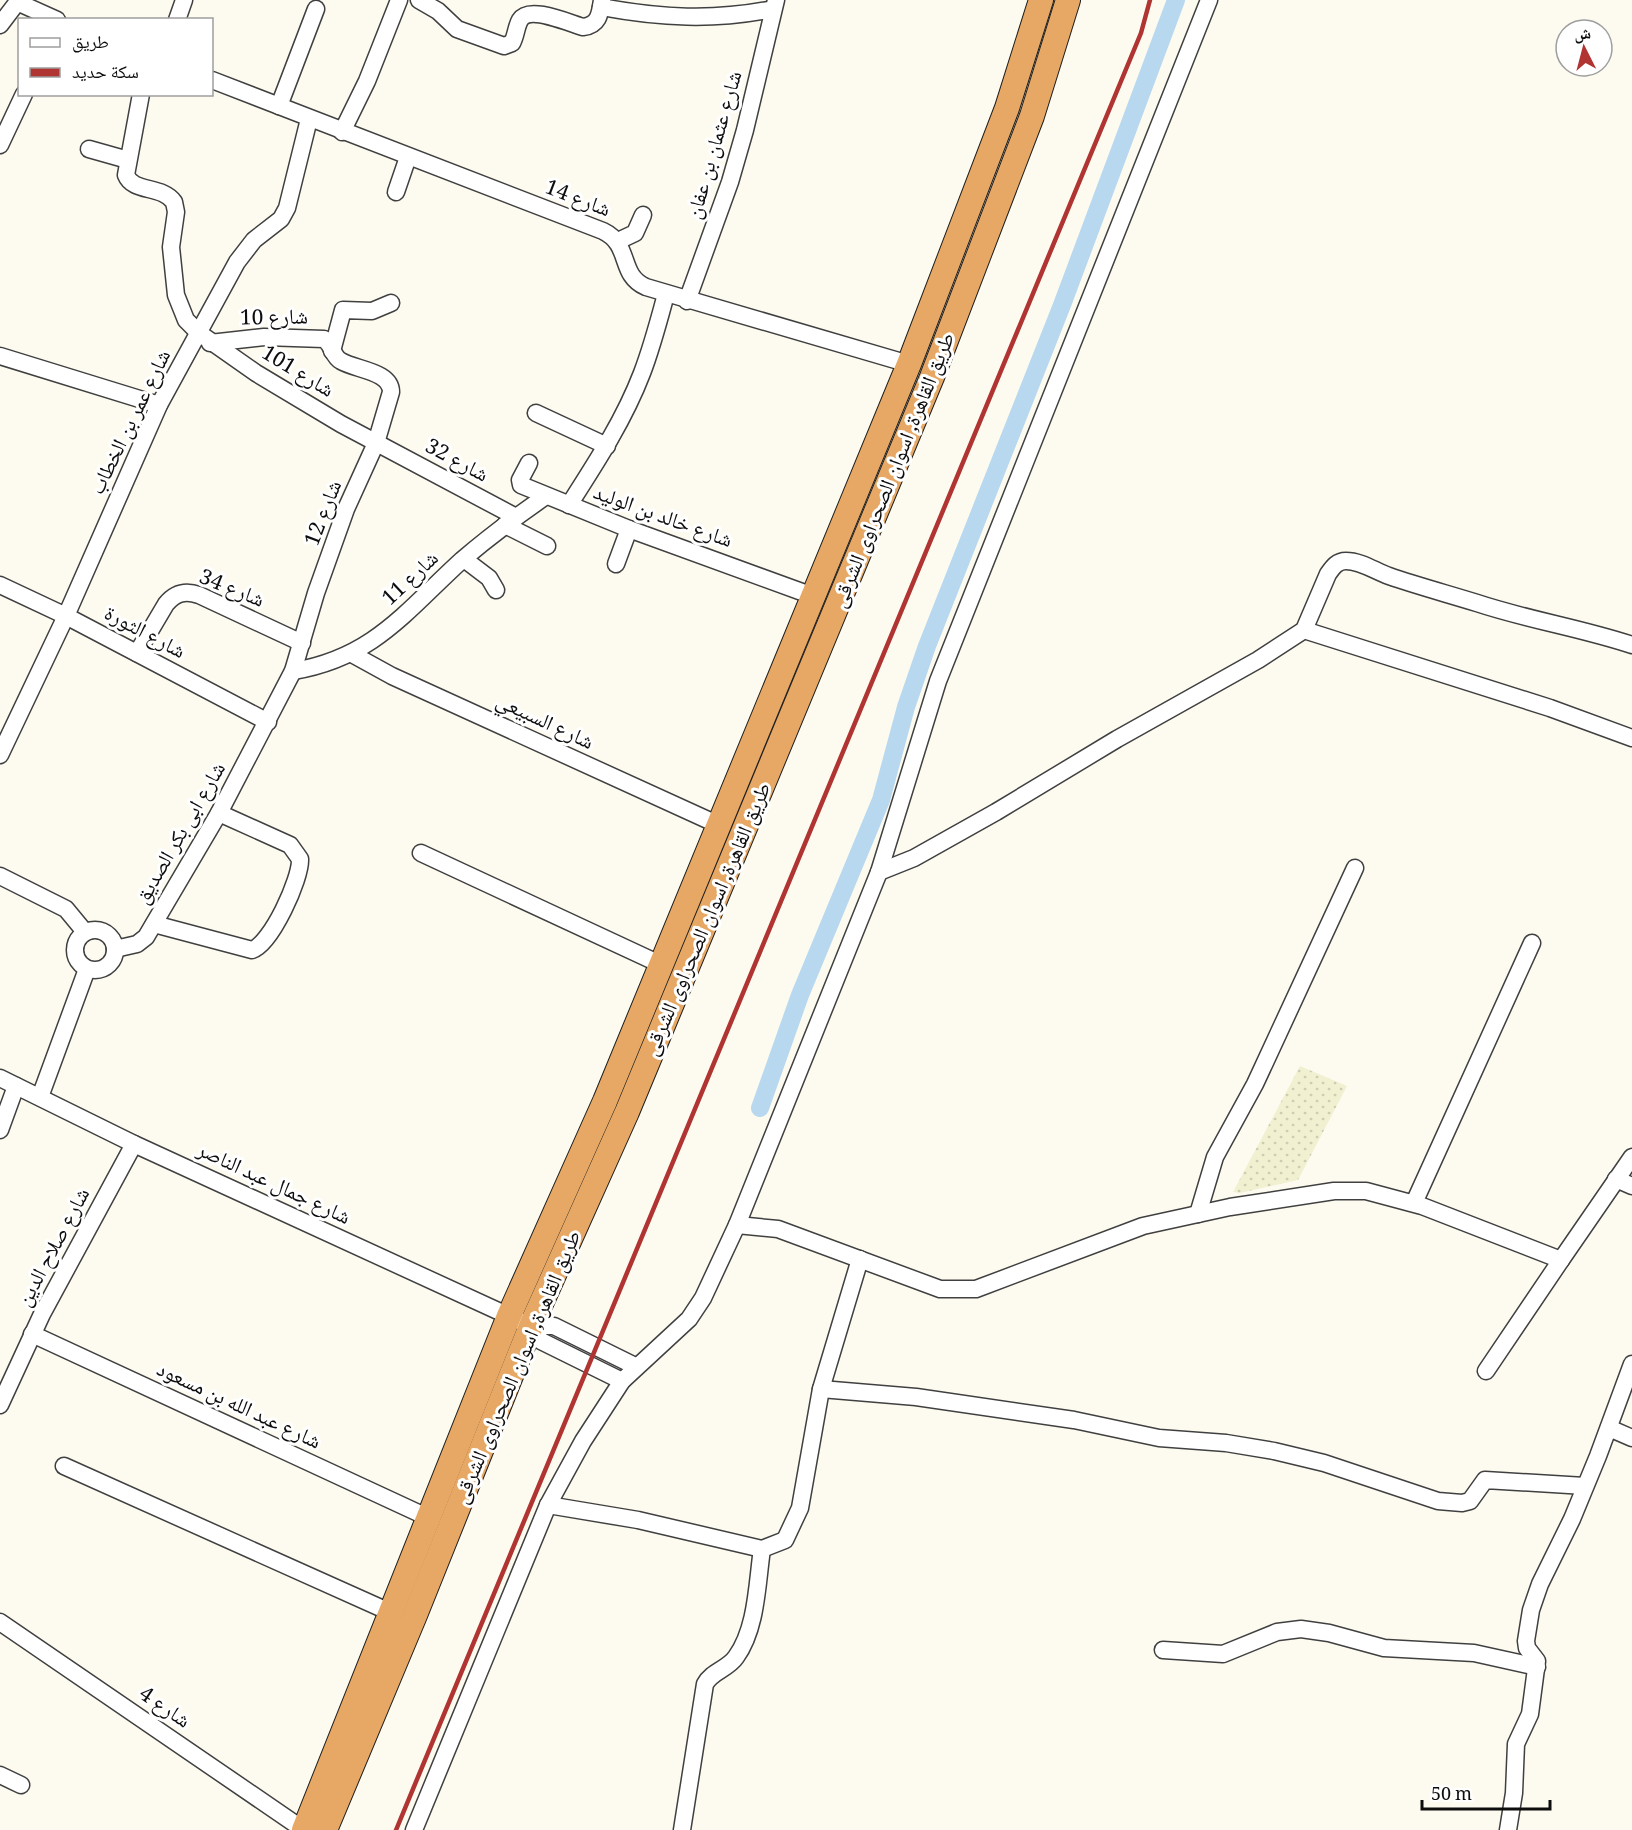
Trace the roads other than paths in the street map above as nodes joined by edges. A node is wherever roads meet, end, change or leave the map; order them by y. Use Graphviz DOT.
graph roads {
  1 [pos="184,0"];
  2 [pos="399,0"];
  3 [pos="419,0"];
  4 [pos="1041,0"];
  5 [pos="1068,0"];
  6 [pos="1209,0"];
  7 [pos="18,1"];
  8 [pos="602,4"];
  9 [pos="774,5"];
  10 [pos="316,9"];
  11 [pos="53,18"];
  12 [pos="178,18"];
  13 [pos="2,19"];
  14 [pos="213,80"];
  15 [pos="23,96"];
  16 [pos="141,96"];
  17 [pos="279,106"];
  18 [pos="309,119"];
  19 [pos="342,132"];
  20 [pos="0,145"];
  21 [pos="89,150"];
  22 [pos="408,157"];
  23 [pos="128,160"];
  24 [pos="396,192"];
  25 [pos="643,215"];
  26 [pos="618,241"];
  27 [pos="666,294"];
  28 [pos="687,301"];
  29 [pos="391,303"];
  30 [pos="205,338"];
  31 [pos="332,351"];
  32 [pos="0,356"];
  33 [pos="909,364"];
  34 [pos="159,405"];
  35 [pos="536,413"];
  36 [pos="376,443"];
  37 [pos="607,446"];
  38 [pos="529,463"];
  39 [pos="546,496"];
  40 [pos="569,505"];
  41 [pos="511,521"];
  42 [pos="629,529"];
  43 [pos="546,546"];
  44 [pos="464,559"];
  45 [pos="616,564"];
  46 [pos="0,585"];
  47 [pos="496,590"];
  48 [pos="813,596"];
  49 [pos="66,616"];
  50 [pos="1304,630"];
  51 [pos="303,643"];
  52 [pos="1632,645"];
  53 [pos="137,653"];
  54 [pos="352,654"];
  55 [pos="294,671"];
  56 [pos="268,722"];
  57 [pos="1632,738"];
  58 [pos="0,755"];
  59 [pos="219,813"];
  60 [pos="721,826"];
  61 [pos="422,853"];
  62 [pos="1355,868"];
  63 [pos="879,872"];
  64 [pos="0,876"];
  65 [pos="154,924"];
  66 [pos="85,932"];
  67 [pos="1532,943"];
  68 [pos="115,949"];
  69 [pos="662,965"];
  70 [pos="87,969"];
  71 [pos="0,1078"];
  72 [pos="16,1086"];
  73 [pos="40,1096"];
  74 [pos="0,1130"];
  75 [pos="134,1144"];
  76 [pos="1632,1157"];
  77 [pos="1616,1179"];
  78 [pos="1632,1186"];
  79 [pos="1414,1203"];
  80 [pos="1198,1214"];
  81 [pos="737,1224"];
  82 [pos="860,1259"];
  83 [pos="1561,1260"];
  84 [pos="509,1316"];
  85 [pos="531,1326"];
  86 [pos="32,1334"];
  87 [pos="1632,1364"];
  88 [pos="635,1366"];
  89 [pos="1486,1371"];
  90 [pos="622,1381"];
  91 [pos="821,1389"];
  92 [pos="0,1405"];
  93 [pos="1609,1428"];
  94 [pos="1632,1438"];
  95 [pos="64,1466"];
  96 [pos="1586,1486"];
  97 [pos="548,1505"];
  98 [pos="427,1517"];
  99 [pos="762,1549"];
  100 [pos="392,1613"];
  101 [pos="0,1622"];
  102 [pos="1163,1650"];
  103 [pos="1537,1667"];
  104 [pos="0,1774"];
  105 [pos="21,1785"];
  106 [pos="304,1830"];
  107 [pos="325,1830"];
  108 [pos="414,1830"];
  109 [pos="682,1830"];
  110 [pos="1508,1830"];
  1 -- 12 [label="street"];
  2 -- 19 [label="street"];
  3 -- 8 [label="street"];
  4 -- 33 [label="highway, طريق القاهرة, اسوان الصحراوى الشرقى"];
  5 -- 85 [label="highway, طريق القاهرة, اسوان الصحراوى الشرقى"];
  6 -- 63 [label="street"];
  7 -- 11 [label="street"];
  7 -- 13 [label="street"];
  8 -- 9 [label="street"];
  9 -- 28 [label="street, شارع عثمان بن عفان"];
  10 -- 17 [label="street"];
  14 -- 17 [label="street, شارع 14"];
  15 -- 20 [label="street"];
  16 -- 23 [label="street"];
  17 -- 18 [label="street, شارع 14"];
  18 -- 19 [label="street, شارع 14"];
  18 -- 30 [label="street, شارع عمر بن الخطاب"];
  19 -- 22 [label="street, شارع 14"];
  21 -- 23 [label="street"];
  22 -- 24 [label="street"];
  22 -- 26 [label="street, شارع 14"];
  23 -- 30 [label="street"];
  25 -- 26 [label="street"];
  26 -- 27 [label="street, شارع 14"];
  27 -- 28 [label="street, شارع 14"];
  27 -- 37 [label="street"];
  28 -- 33 [label="street, شارع 14"];
  29 -- 31 [label="street"];
  30 -- 31 [label="street, شارع 10"];
  30 -- 34 [label="street, شارع عمر بن الخطاب"];
  30 -- 36 [label="street, شارع 101"];
  31 -- 36 [label="street, شارع 12"];
  32 -- 34 [label="street"];
  33 -- 48 [label="highway, طريق القاهرة, اسوان الصحراوى الشرقى"];
  34 -- 49 [label="street, شارع عمر بن الخطاب"];
  35 -- 37 [label="street"];
  36 -- 41 [label="street, شارع 32"];
  36 -- 51 [label="street, شارع 12"];
  37 -- 40 [label="street"];
  38 -- 39 [label="street, شارع خالد بن الوليد"];
  39 -- 40 [label="street, شارع خالد بن الوليد"];
  39 -- 41 [label="street, شارع 11"];
  40 -- 42 [label="street, شارع خالد بن الوليد"];
  41 -- 43 [label="street, شارع 32"];
  41 -- 44 [label="street, شارع 11"];
  42 -- 45 [label="street"];
  42 -- 48 [label="street, شارع خالد بن الوليد"];
  44 -- 47 [label="street"];
  44 -- 54 [label="street, شارع 11"];
  46 -- 49 [label="street, شارع الثورة"];
  48 -- 60 [label="highway, طريق القاهرة, اسوان الصحراوى الشرقى"];
  49 -- 53 [label="street, شارع الثورة"];
  49 -- 58 [label="street, شارع عمر بن الخطاب"];
  50 -- 52 [label="street"];
  50 -- 57 [label="street"];
  50 -- 63 [label="street"];
  51 -- 53 [label="street, شارع 34"];
  51 -- 55 [label="street, شارع 12"];
  53 -- 56 [label="street, شارع الثورة"];
  54 -- 55 [label="street, شارع 11"];
  54 -- 60 [label="street, شارع السبيعي"];
  55 -- 56 [label="street, شارع 12"];
  56 -- 59 [label="street, شارع ابى بكر الصديق"];
  59 -- 65 [label="street, شارع ابى بكر الصديق"];
  59 -- 65 [label="street"];
  60 -- 69 [label="highway, طريق القاهرة, اسوان الصحراوى الشرقى"];
  61 -- 69 [label="street"];
  62 -- 80 [label="street"];
  63 -- 81 [label="street"];
  64 -- 66 [label="street"];
  65 -- 68 [label="street, شارع ابى بكر الصديق"];
  66 -- 68 [label="street"];
  66 -- 70 [label="street"];
  67 -- 79 [label="street"];
  68 -- 70 [label="street"];
  69 -- 84 [label="highway, طريق القاهرة, اسوان الصحراوى الشرقى"];
  70 -- 73 [label="street"];
  71 -- 72 [label="street, شارع جمال عبد الناصر"];
  72 -- 73 [label="street, شارع جمال عبد الناصر"];
  72 -- 74 [label="street"];
  73 -- 75 [label="street, شارع جمال عبد الناصر"];
  75 -- 84 [label="street, شارع جمال عبد الناصر"];
  75 -- 86 [label="street, شارع صلاح الدين"];
  76 -- 77 [label="street"];
  77 -- 78 [label="street"];
  77 -- 83 [label="street"];
  79 -- 80 [label="street"];
  79 -- 83 [label="street"];
  80 -- 82 [label="street"];
  81 -- 82 [label="street"];
  81 -- 88 [label="street"];
  82 -- 91 [label="street"];
  83 -- 89 [label="street"];
  84 -- 85 [label="street, شارع جمال عبد الناصر"];
  84 -- 98 [label="highway, طريق القاهرة, اسوان الصحراوى الشرقى"];
  85 -- 88 [label="street, شارع جمال عبد الناصر"];
  85 -- 90 [label="street, شارع جمال عبد الناصر"];
  85 -- 107 [label="highway, طريق القاهرة, اسوان الصحراوى الشرقى"];
  86 -- 92 [label="street, شارع صلاح الدين"];
  86 -- 98 [label="street, شارع عبد الله بن مسعود"];
  87 -- 93 [label="street"];
  88 -- 90 [label="street"];
  90 -- 97 [label="street"];
  91 -- 96 [label="street"];
  91 -- 99 [label="street"];
  93 -- 94 [label="street"];
  93 -- 96 [label="street"];
  95 -- 100 [label="street"];
  96 -- 103 [label="street"];
  97 -- 99 [label="street"];
  97 -- 108 [label="street"];
  98 -- 100 [label="highway, طريق القاهرة, اسوان الصحراوى الشرقى"];
  99 -- 109 [label="street"];
  100 -- 106 [label="highway, طريق القاهرة, اسوان الصحراوى الشرقى"];
  101 -- 106 [label="street, شارع 4"];
  102 -- 103 [label="street"];
  103 -- 110 [label="street"];
  104 -- 105 [label="street"];
}
